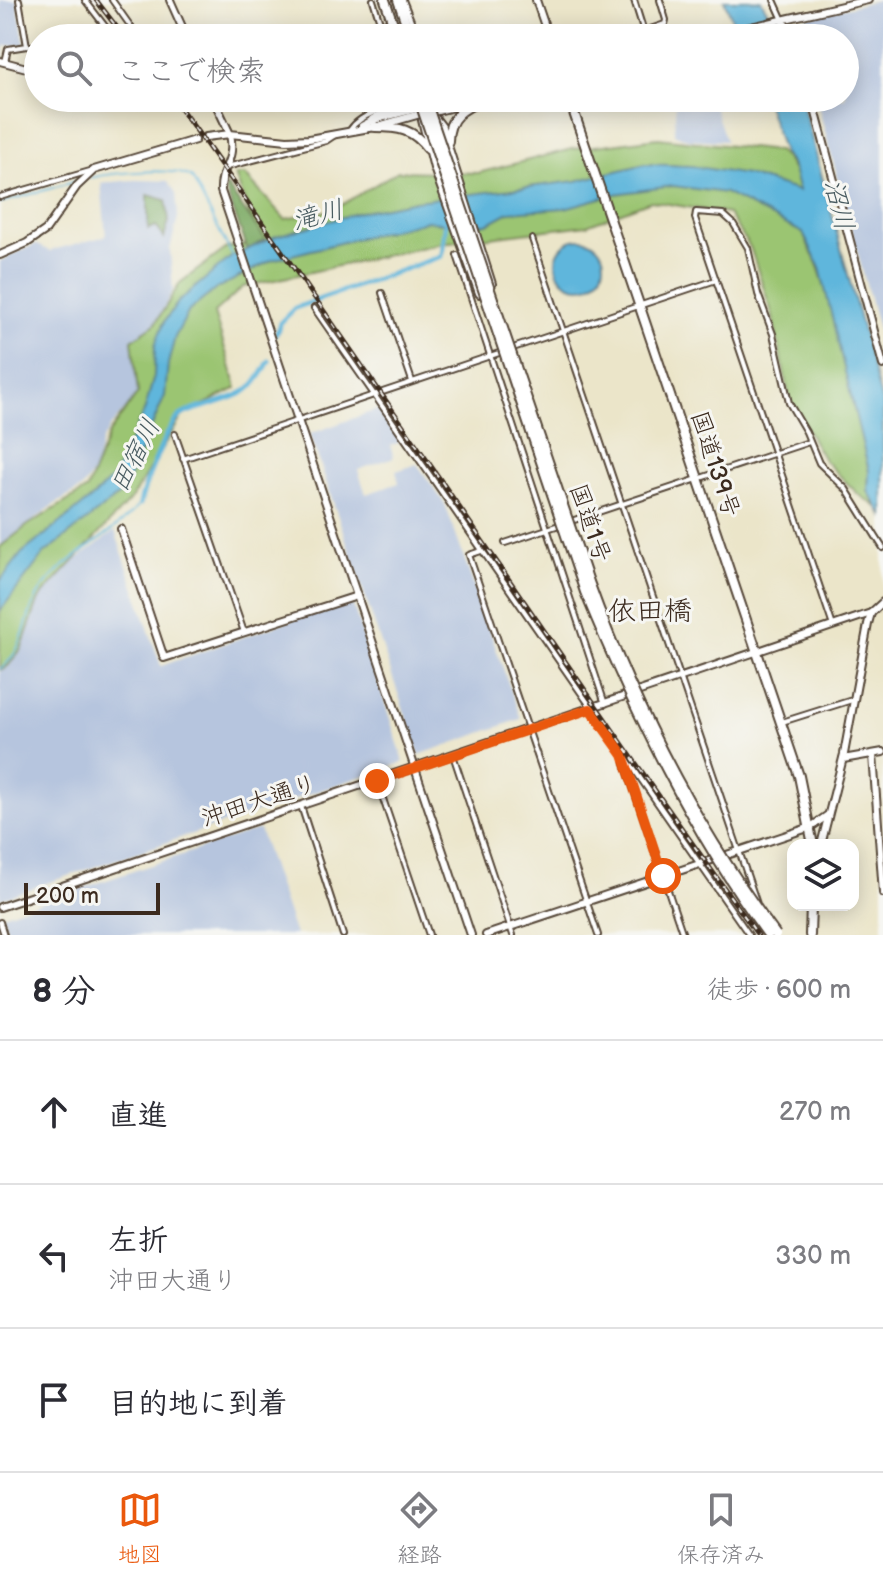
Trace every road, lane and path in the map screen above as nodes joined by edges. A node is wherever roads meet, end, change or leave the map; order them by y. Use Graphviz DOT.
graph roads {
  1 [pos="19,0"];
  2 [pos="85,0"];
  3 [pos="112,0"];
  4 [pos="170,0"];
  5 [pos="379,0"];
  6 [pos="398,0"];
  7 [pos="536,0"];
  8 [pos="634,0"];
  9 [pos="660,0"];
  10 [pos="774,0"];
  11 [pos="868,0"];
  12 [pos="782,20"];
  13 [pos="103,24"];
  14 [pos="129,24"];
  15 [pos="181,24"];
  16 [pos="387,24"];
  17 [pos="404,24"];
  18 [pos="406,24"];
  19 [pos="411,24"];
  20 [pos="544,24"];
  21 [pos="642,24"];
  22 [pos="665,24"];
  23 [pos="765,24"];
  24 [pos="784,24"];
  25 [pos="24,29"];
  26 [pos="24,46"];
  27 [pos="2,61"];
  28 [pos="24,67"];
  29 [pos="220,112"];
  30 [pos="373,112"];
  31 [pos="388,112"];
  32 [pos="409,112"];
  33 [pos="426,112"];
  34 [pos="428,112"];
  35 [pos="430,112"];
  36 [pos="459,112"];
  37 [pos="574,112"];
  38 [pos="816,112"];
  39 [pos="374,124"];
  40 [pos="350,130"];
  41 [pos="340,132"];
  42 [pos="230,134"];
  43 [pos="206,137"];
  44 [pos="195,140"];
  45 [pos="287,140"];
  46 [pos="448,147"];
  47 [pos="286,152"];
  48 [pos="430,153"];
  49 [pos="227,167"];
  50 [pos="94,170"];
  51 [pos="0,197"];
  52 [pos="532,239"];
  53 [pos="0,255"];
  54 [pos="457,255"];
  55 [pos="716,280"];
  56 [pos="382,293"];
  57 [pos="640,306"];
  58 [pos="314,308"];
  59 [pos="564,331"];
  60 [pos="504,344"];
  61 [pos="488,356"];
  62 [pos="883,365"];
  63 [pos="412,381"];
  64 [pos="373,395"];
  65 [pos="297,421"];
  66 [pos="175,434"];
  67 [pos="809,442"];
  68 [pos="775,453"];
  69 [pos="183,459"];
  70 [pos="699,478"];
  71 [pos="623,504"];
  72 [pos="121,529"];
  73 [pos="546,529"];
  74 [pos="505,543"];
  75 [pos="883,548"];
  76 [pos="481,551"];
  77 [pos="357,596"];
  78 [pos="883,602"];
  79 [pos="871,613"];
  80 [pos="833,626"];
  81 [pos="244,632"];
  82 [pos="757,652"];
  83 [pos="681,678"];
  84 [pos="852,700"];
  85 [pos="605,704"];
  86 [pos="590,709"];
  87 [pos="781,723"];
  88 [pos="529,730"];
  89 [pos="883,752"];
  90 [pos="453,755"];
  91 [pos="623,755"];
  92 [pos="873,755"];
  93 [pos="843,759"];
  94 [pos="415,768"];
  95 [pos="377,781"];
  96 [pos="301,806"];
  97 [pos="828,815"];
  98 [pos="811,827"];
  99 [pos="812,839"];
  100 [pos="822,839"];
  101 [pos="739,850"];
  102 [pos="698,864"];
  103 [pos="663,876"];
  104 [pos="883,893"];
  105 [pos="586,902"];
  106 [pos="0,907"];
  107 [pos="811,911"];
  108 [pos="0,922"];
  109 [pos="511,926"];
  110 [pos="4,935"];
  111 [pos="343,935"];
  112 [pos="429,935"];
  113 [pos="471,935"];
  114 [pos="486,935"];
  115 [pos="513,935"];
  116 [pos="598,935"];
  117 [pos="683,935"];
  118 [pos="749,935"];
  119 [pos="768,935"];
  120 [pos="776,935"];
  121 [pos="810,935"];
  1 -- 25 [label="street"];
  2 -- 13 [label="street"];
  3 -- 14 [label="street"];
  4 -- 15 [label="street"];
  5 -- 16 [label="highway"];
  6 -- 17 [label="highway"];
  6 -- 18 [label="highway"];
  6 -- 19 [label="street"];
  7 -- 20 [label="street"];
  8 -- 21 [label="street"];
  9 -- 22 [label="street"];
  10 -- 12 [label="street"];
  11 -- 12 [label="street"];
  12 -- 23 [label="street"];
  12 -- 24 [label="street"];
  26 -- 27 [label="street"];
  27 -- 28 [label="street"];
  29 -- 42 [label="street"];
  30 -- 40 [label="street"];
  31 -- 39 [label="highway"];
  32 -- 39 [label="street"];
  33 -- 48 [label="highway"];
  34 -- 60 [label="highway, 国道1号, bridge"];
  35 -- 46 [label="highway"];
  36 -- 46 [label="highway"];
  37 -- 57 [label="highway, 国道139号"];
  38 -- 62 [label="street"];
  39 -- 40 [label="street"];
  39 -- 48 [label="highway"];
  40 -- 41 [label="street"];
  41 -- 45 [label="street"];
  41 -- 47 [label="street"];
  42 -- 43 [label="street"];
  42 -- 45 [label="street"];
  42 -- 49 [label="street"];
  44 -- 50 [label="street"];
  45 -- 47 [label="street"];
  46 -- 60 [label="highway, bridge"];
  47 -- 49 [label="street"];
  48 -- 60 [label="highway, bridge"];
  49 -- 65 [label="street"];
  50 -- 51 [label="street"];
  50 -- 53 [label="street"];
  52 -- 59 [label="street"];
  54 -- 61 [label="street"];
  55 -- 57 [label="street"];
  55 -- 67 [label="street"];
  55 -- 68 [label="street"];
  56 -- 63 [label="street"];
  57 -- 59 [label="street"];
  57 -- 70 [label="highway, 国道139号"];
  58 -- 64 [label="street"];
  59 -- 61 [label="street"];
  59 -- 71 [label="street"];
  60 -- 119 [label="highway, 国道1号, bridge"];
  60 -- 120 [label="highway, 国道1号, bridge"];
  61 -- 63 [label="street"];
  61 -- 73 [label="street"];
  63 -- 64 [label="street"];
  64 -- 65 [label="street"];
  64 -- 76 [label="street"];
  65 -- 69 [label="street"];
  65 -- 77 [label="street"];
  66 -- 69 [label="street"];
  67 -- 68 [label="street"];
  67 -- 75 [label="street"];
  68 -- 70 [label="street"];
  68 -- 80 [label="street"];
  69 -- 81 [label="street"];
  70 -- 71 [label="street"];
  70 -- 82 [label="highway, 国道139号"];
  71 -- 73 [label="street"];
  71 -- 83 [label="street"];
  72 -- 81 [label="street"];
  73 -- 74 [label="street"];
  73 -- 85 [label="street"];
  76 -- 86 [label="street"];
  76 -- 88 [label="street"];
  77 -- 81 [label="street"];
  77 -- 94 [label="street"];
  78 -- 79 [label="street"];
  79 -- 80 [label="street, 沖田大通り"];
  79 -- 84 [label="street"];
  80 -- 82 [label="street, 沖田大通り"];
  82 -- 83 [label="street, 沖田大通り"];
  82 -- 87 [label="highway, 国道139号"];
  83 -- 85 [label="street, 沖田大通り"];
  83 -- 101 [label="street"];
  84 -- 87 [label="street"];
  84 -- 93 [label="street"];
  85 -- 86 [label="street, 沖田大通り"];
  86 -- 88 [label="street, 沖田大通り"];
  86 -- 91 [label="street"];
  87 -- 98 [label="highway, 国道139号"];
  88 -- 90 [label="street, 沖田大通り"];
  88 -- 105 [label="street"];
  89 -- 92 [label="street"];
  90 -- 94 [label="street, 沖田大通り"];
  90 -- 109 [label="street"];
  91 -- 102 [label="street"];
  91 -- 103 [label="street"];
  92 -- 93 [label="street"];
  92 -- 104 [label="street"];
  93 -- 97 [label="street"];
  94 -- 95 [label="street, 沖田大通り"];
  94 -- 113 [label="street"];
  95 -- 96 [label="street, 沖田大通り"];
  95 -- 112 [label="street"];
  96 -- 106 [label="street, 沖田大通り"];
  96 -- 111 [label="street"];
  97 -- 98 [label="street"];
  97 -- 100 [label="street"];
  98 -- 99 [label="highway, 国道139号"];
  98 -- 101 [label="street"];
  101 -- 102 [label="street"];
  101 -- 119 [label="street"];
  102 -- 103 [label="street"];
  102 -- 118 [label="street"];
  103 -- 105 [label="street"];
  103 -- 117 [label="street"];
  105 -- 109 [label="street"];
  105 -- 116 [label="street"];
  107 -- 121 [label="highway"];
  108 -- 110 [label="street"];
  109 -- 114 [label="street"];
  109 -- 115 [label="street"];
}
